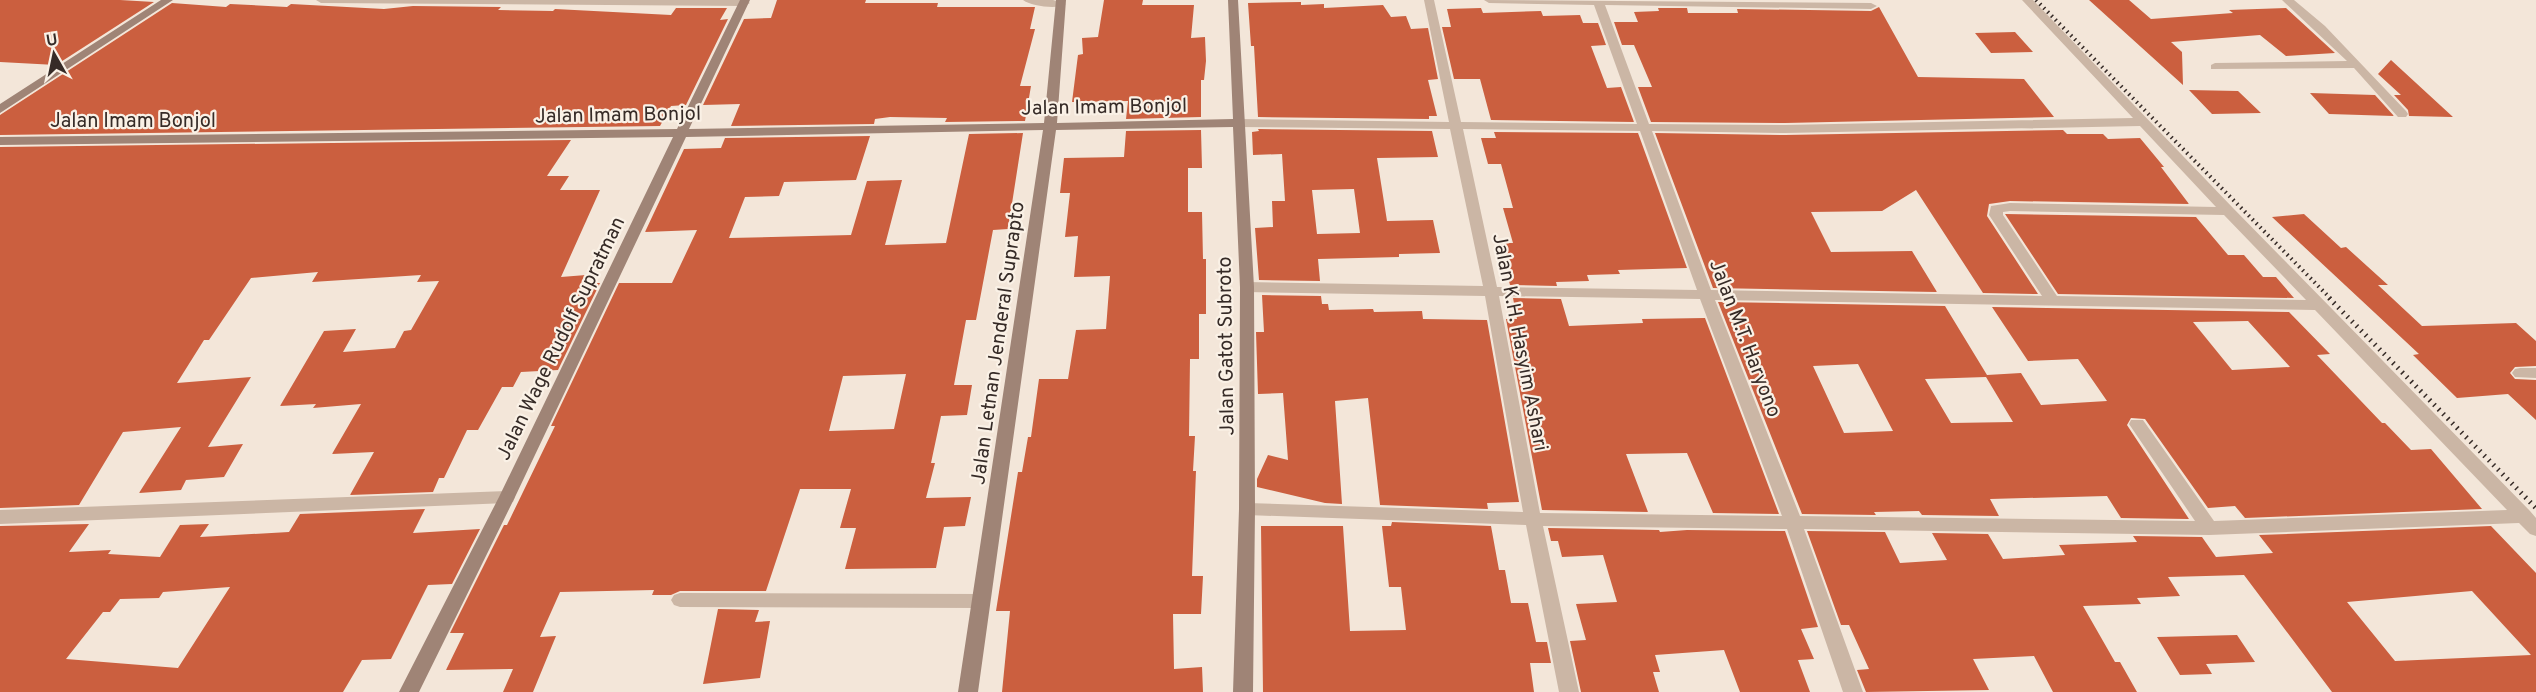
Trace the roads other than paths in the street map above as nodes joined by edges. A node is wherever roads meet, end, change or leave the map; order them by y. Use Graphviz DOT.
graph roads {
  1 [pos="168,0"];
  2 [pos="321,0"];
  3 [pos="1029,0"];
  4 [pos="1233,0"];
  5 [pos="1429,0"];
  6 [pos="1489,0"];
  7 [pos="2027,0"];
  8 [pos="2287,0"];
  9 [pos="744,1"];
  10 [pos="1598,1"];
  11 [pos="1061,2"];
  12 [pos="1816,3"];
  13 [pos="1871,6"];
  14 [pos="2357,64"];
  15 [pos="2215,67"];
  16 [pos="0,109"];
  17 [pos="2402,114"];
  18 [pos="2143,122"];
  19 [pos="1238,123"];
  20 [pos="1454,125"];
  21 [pos="1050,127"];
  22 [pos="1645,127"];
  23 [pos="682,131"];
  24 [pos="0,141"];
  25 [pos="2228,211"];
  26 [pos="1247,287"];
  27 [pos="1491,291"];
  28 [pos="1706,296"];
  29 [pos="2052,300"];
  30 [pos="2320,305"];
  31 [pos="2138,424"];
  32 [pos="507,497"];
  33 [pos="1246,509"];
  34 [pos="0,517"];
  35 [pos="1533,519"];
  36 [pos="1793,521"];
  37 [pos="2530,523"];
  38 [pos="2209,528"];
  39 [pos="680,600"];
  40 [pos="980,602"];
  41 [pos="409,692"];
  42 [pos="968,692"];
  43 [pos="1243,692"];
  44 [pos="1569,692"];
  45 [pos="1853,692"];
  1 -- 16 [label="street"];
  2 -- 9 [label="street"];
  3 -- 11 [label="lane"];
  4 -- 19 [label="street, Jalan Gatot Subroto"];
  5 -- 20 [label="street, Jalan K.H. Hasyim Ashari"];
  6 -- 10 [label="street"];
  7 -- 18 [label="street"];
  8 -- 14 [label="street"];
  9 -- 23 [label="street, Jalan Wage Rudolf Supratman"];
  10 -- 12 [label="street"];
  10 -- 22 [label="street, Jalan M.T. Haryono"];
  11 -- 21 [label="street, Jalan Letnan Jenderal Suprapto"];
  12 -- 13 [label="street"];
  14 -- 15 [label="street"];
  14 -- 17 [label="street"];
  18 -- 22 [label="street"];
  18 -- 25 [label="street"];
  19 -- 20 [label="street"];
  19 -- 21 [label="street, Jalan Imam Bonjol"];
  19 -- 26 [label="street, Jalan Gatot Subroto"];
  20 -- 22 [label="street"];
  20 -- 27 [label="street, Jalan K.H. Hasyim Ashari"];
  21 -- 23 [label="street, Jalan Imam Bonjol"];
  21 -- 40 [label="street, Jalan Letnan Jenderal Suprapto"];
  22 -- 28 [label="street, Jalan M.T. Haryono"];
  23 -- 24 [label="street, Jalan Imam Bonjol"];
  23 -- 32 [label="street, Jalan Wage Rudolf Supratman"];
  25 -- 29 [label="street"];
  25 -- 30 [label="street"];
  26 -- 27 [label="street"];
  26 -- 33 [label="street, Jalan Gatot Subroto"];
  27 -- 28 [label="street"];
  27 -- 35 [label="street, Jalan K.H. Hasyim Ashari"];
  28 -- 29 [label="street"];
  28 -- 36 [label="street, Jalan M.T. Haryono"];
  29 -- 30 [label="street"];
  30 -- 37 [label="street"];
  31 -- 38 [label="street"];
  32 -- 34 [label="street"];
  32 -- 41 [label="street, Jalan Wage Rudolf Supratman"];
  33 -- 35 [label="street"];
  33 -- 43 [label="street, Jalan Gatot Subroto"];
  35 -- 36 [label="street"];
  35 -- 44 [label="street, Jalan K.H. Hasyim Ashari"];
  36 -- 38 [label="street"];
  36 -- 45 [label="street, Jalan M.T. Haryono"];
  37 -- 38 [label="street"];
  39 -- 40 [label="street"];
  40 -- 42 [label="street, Jalan Letnan Jenderal Suprapto"];
}
